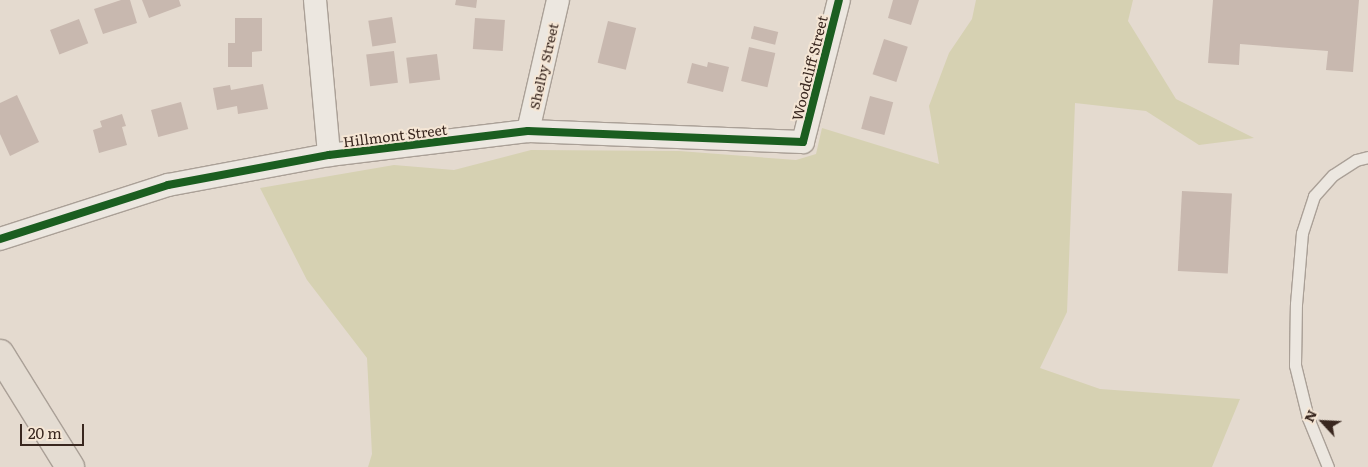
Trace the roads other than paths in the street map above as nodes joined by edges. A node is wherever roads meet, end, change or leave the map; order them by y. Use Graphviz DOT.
graph roads {
  1 [pos="315,0"];
  2 [pos="558,0"];
  3 [pos="839,0"];
  4 [pos="528,131"];
  5 [pos="803,142"];
  6 [pos="329,155"];
  7 [pos="1368,157"];
  8 [pos="0,239"];
  9 [pos="2,361"];
  10 [pos="70,467"];
  11 [pos="1328,467"];
  1 -- 6 [label="street"];
  2 -- 4 [label="street, Shelby Street"];
  3 -- 5 [label="street, Woodcliff Street"];
  4 -- 5 [label="street, Hillmont Street"];
  4 -- 6 [label="street, Hillmont Street"];
  6 -- 8 [label="street, Hillmont Street"];
  7 -- 11 [label="lane"];
  9 -- 10 [label="main road"];
}
